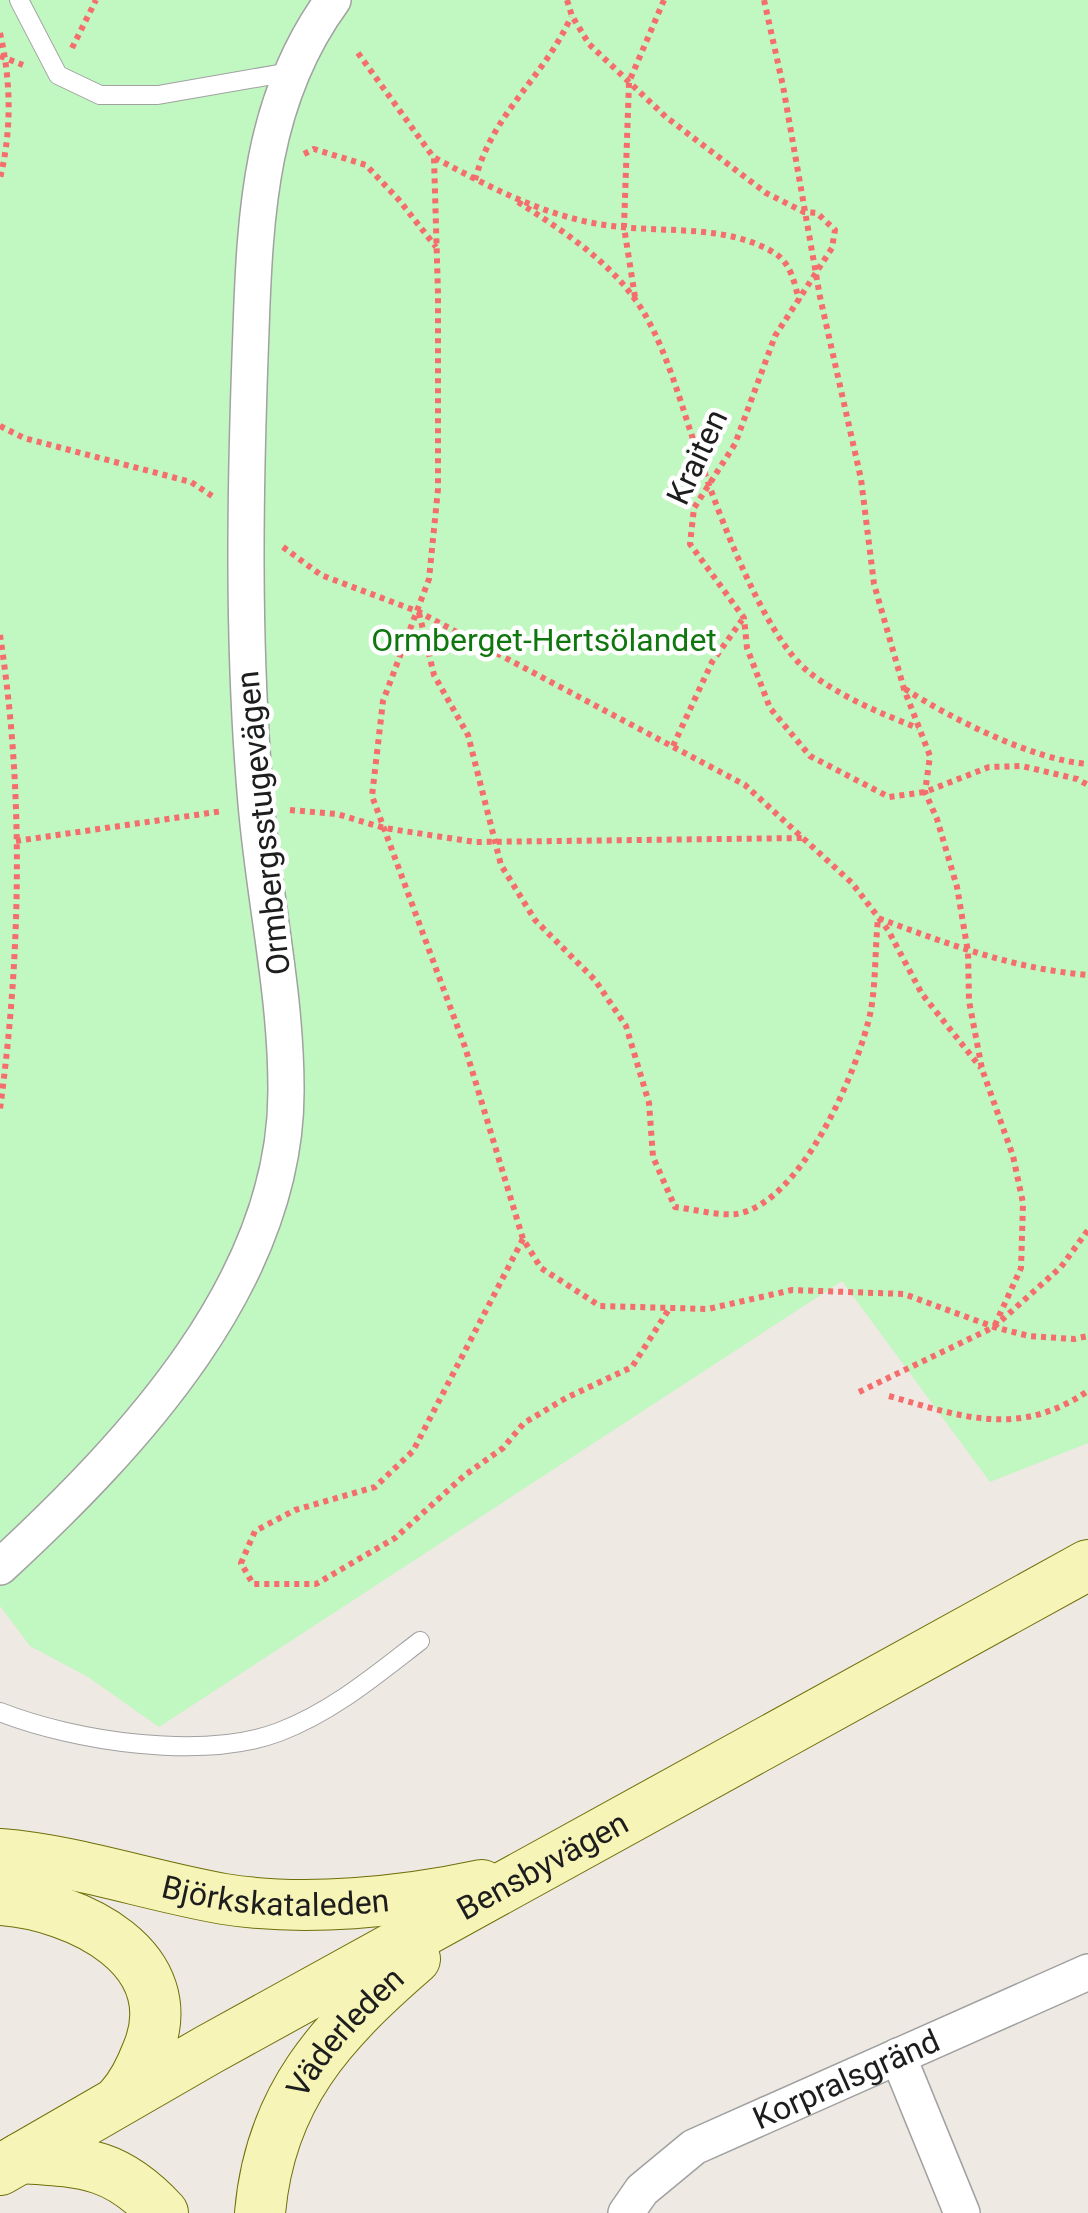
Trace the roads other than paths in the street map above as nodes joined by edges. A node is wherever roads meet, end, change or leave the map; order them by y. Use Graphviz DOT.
graph roads {
  1 [pos="20,0"];
  2 [pos="333,0"];
  3 [pos="290,72"];
  4 [pos="1088,1565"];
  5 [pos="0,1568"];
  6 [pos="420,1641"];
  7 [pos="0,1712"];
  8 [pos="0,1854"];
  9 [pos="548,1862"];
  10 [pos="0,1900"];
  11 [pos="1088,1972"];
  12 [pos="898,2056"];
  13 [pos="114,2104"];
  14 [pos="10,2164"];
  15 [pos="163,2213"];
  16 [pos="260,2213"];
  17 [pos="626,2213"];
  18 [pos="962,2213"];
  1 -- 3 [label="lane"];
  2 -- 3 [label="street, Ormbergsstugevägen"];
  3 -- 5 [label="street, Ormbergsstugevägen"];
  4 -- 9 [label="main road, Bensbyvägen"];
  6 -- 7 [label="lane"];
  8 -- 9 [label="main road, Björkskataleden"];
  9 -- 13 [label="main road, Bensbyvägen"];
  9 -- 16 [label="main road, Väderleden"];
  10 -- 13 [label="main road"];
  11 -- 12 [label="street, Korpralsgränd"];
  12 -- 17 [label="street, Korpralsgränd"];
  12 -- 18 [label="street"];
  13 -- 14 [label="main road, Bensbyvägen"];
  14 -- 15 [label="main road"];
}
